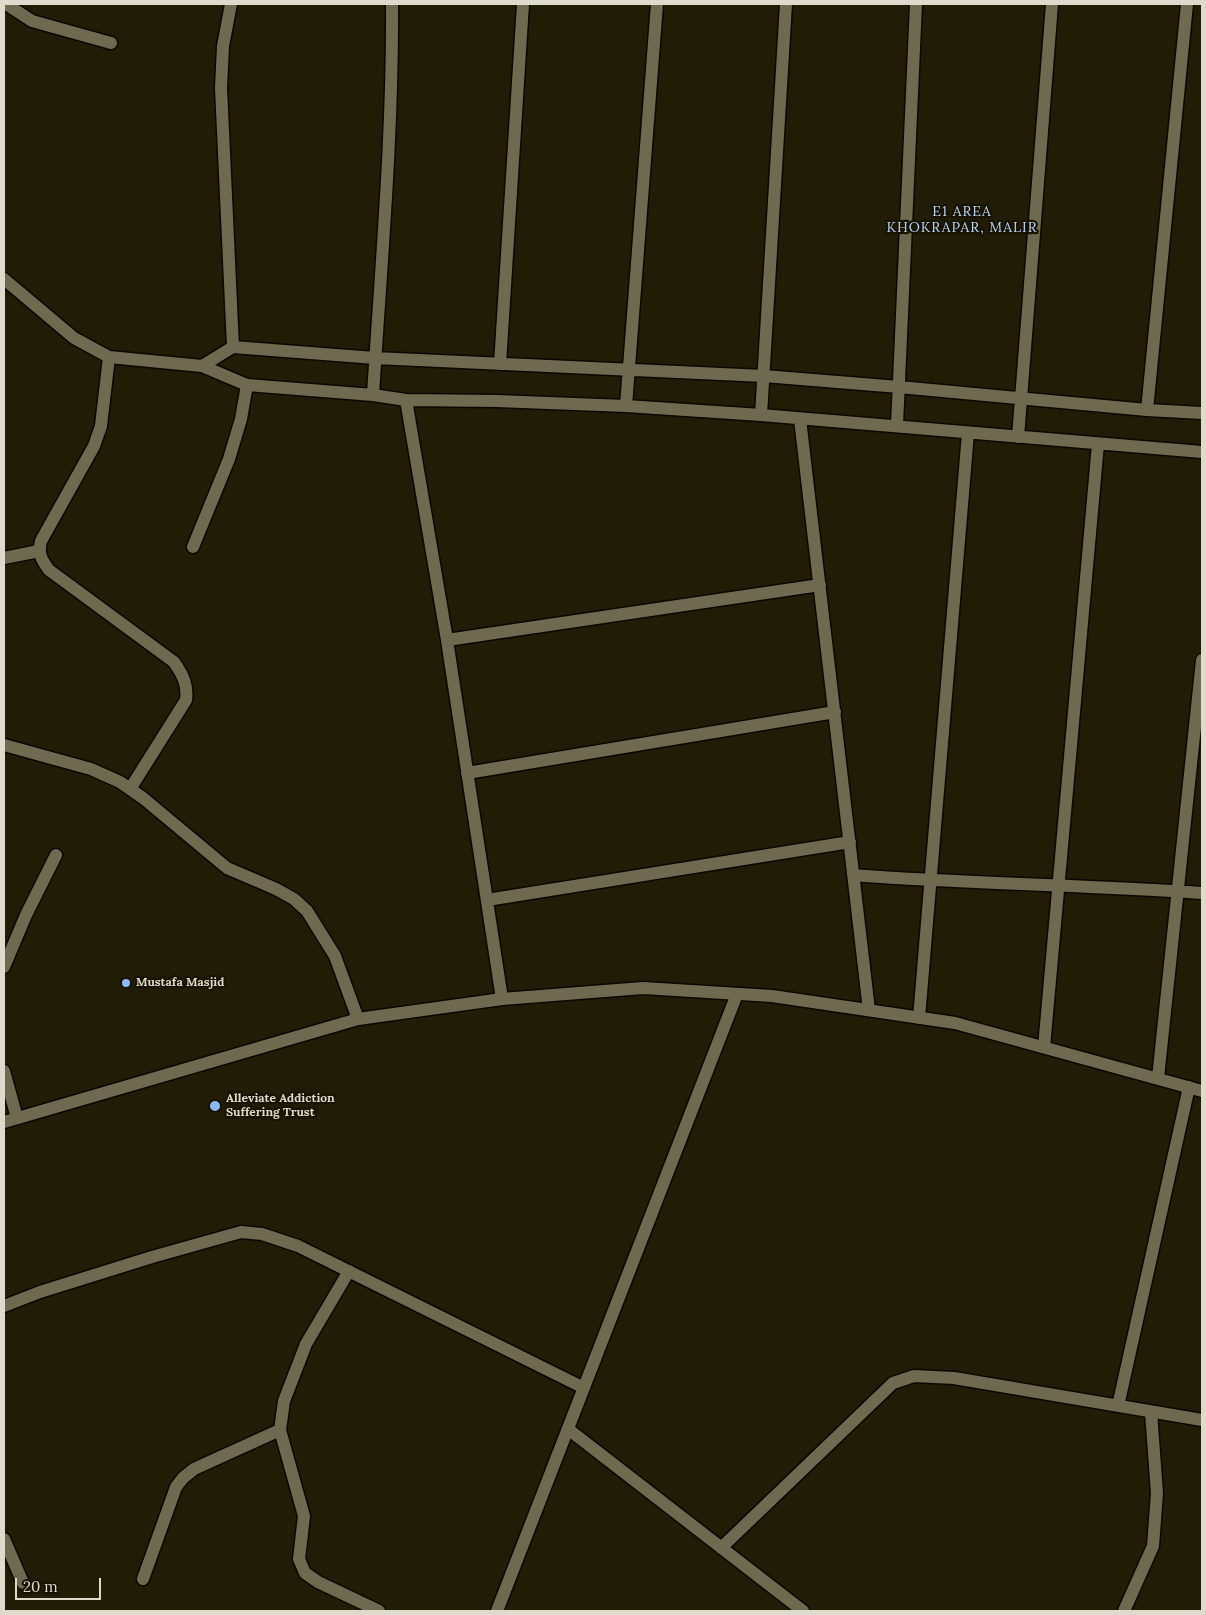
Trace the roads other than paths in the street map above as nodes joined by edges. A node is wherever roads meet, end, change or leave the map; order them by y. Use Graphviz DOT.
graph roads {
  1 [pos="6,4"];
  2 [pos="231,4"];
  3 [pos="392,4"];
  4 [pos="523,4"];
  5 [pos="657,4"];
  6 [pos="786,4"];
  7 [pos="916,4"];
  8 [pos="1052,4"];
  9 [pos="1187,4"];
  10 [pos="111,42"];
  11 [pos="4,279"];
  12 [pos="233,347"];
  13 [pos="109,357"];
  14 [pos="375,358"];
  15 [pos="500,364"];
  16 [pos="202,366"];
  17 [pos="630,370"];
  18 [pos="764,376"];
  19 [pos="247,385"];
  20 [pos="899,387"];
  21 [pos="373,395"];
  22 [pos="1021,399"];
  23 [pos="406,400"];
  24 [pos="626,406"];
  25 [pos="1148,410"];
  26 [pos="1202,413"];
  27 [pos="761,415"];
  28 [pos="800,419"];
  29 [pos="897,425"];
  30 [pos="968,433"];
  31 [pos="1018,437"];
  32 [pos="1098,444"];
  33 [pos="1202,452"];
  34 [pos="193,547"];
  35 [pos="39,551"];
  36 [pos="4,558"];
  37 [pos="820,585"];
  38 [pos="447,640"];
  39 [pos="1202,660"];
  40 [pos="835,712"];
  41 [pos="4,745"];
  42 [pos="467,773"];
  43 [pos="130,789"];
  44 [pos="850,842"];
  45 [pos="56,855"];
  46 [pos="853,875"];
  47 [pos="930,881"];
  48 [pos="1059,885"];
  49 [pos="1178,892"];
  50 [pos="1202,894"];
  51 [pos="486,900"];
  52 [pos="4,967"];
  53 [pos="737,994"];
  54 [pos="502,999"];
  55 [pos="869,1010"];
  56 [pos="919,1018"];
  57 [pos="358,1019"];
  58 [pos="1044,1047"];
  59 [pos="4,1071"];
  60 [pos="1158,1078"];
  61 [pos="1190,1087"];
  62 [pos="1202,1091"];
  63 [pos="17,1118"];
  64 [pos="4,1122"];
  65 [pos="349,1271"];
  66 [pos="4,1306"];
  67 [pos="584,1388"];
  68 [pos="1118,1406"];
  69 [pos="1151,1412"];
  70 [pos="1202,1420"];
  71 [pos="568,1429"];
  72 [pos="280,1430"];
  73 [pos="4,1539"];
  74 [pos="721,1548"];
  75 [pos="143,1579"];
  76 [pos="23,1583"];
  77 [pos="378,1611"];
  78 [pos="497,1611"];
  79 [pos="803,1611"];
  80 [pos="1124,1611"];
  1 -- 10 [label="street"];
  2 -- 12 [label="street"];
  3 -- 14 [label="street"];
  4 -- 15 [label="street"];
  5 -- 17 [label="street"];
  6 -- 18 [label="street"];
  7 -- 20 [label="street"];
  8 -- 22 [label="street"];
  9 -- 25 [label="street"];
  11 -- 13 [label="street"];
  12 -- 14 [label="street"];
  12 -- 16 [label="street"];
  13 -- 16 [label="street"];
  13 -- 35 [label="street"];
  14 -- 15 [label="street"];
  14 -- 21 [label="street"];
  15 -- 17 [label="street"];
  16 -- 19 [label="street"];
  17 -- 18 [label="street"];
  17 -- 24 [label="street"];
  18 -- 20 [label="street"];
  18 -- 27 [label="street"];
  19 -- 21 [label="street"];
  19 -- 34 [label="street"];
  20 -- 22 [label="street"];
  20 -- 29 [label="street"];
  21 -- 23 [label="street"];
  22 -- 25 [label="street"];
  22 -- 31 [label="street"];
  23 -- 24 [label="street"];
  23 -- 38 [label="street"];
  24 -- 27 [label="street"];
  25 -- 26 [label="street"];
  27 -- 28 [label="street"];
  28 -- 29 [label="street"];
  28 -- 37 [label="street"];
  29 -- 30 [label="street"];
  30 -- 31 [label="street"];
  30 -- 47 [label="street"];
  31 -- 32 [label="street"];
  32 -- 33 [label="street"];
  32 -- 48 [label="street"];
  35 -- 36 [label="street"];
  35 -- 43 [label="street"];
  37 -- 38 [label="street"];
  37 -- 40 [label="street"];
  38 -- 42 [label="street"];
  39 -- 49 [label="street"];
  40 -- 42 [label="street"];
  40 -- 44 [label="street"];
  41 -- 43 [label="street"];
  42 -- 51 [label="street"];
  43 -- 57 [label="street"];
  44 -- 46 [label="street"];
  44 -- 51 [label="street"];
  45 -- 52 [label="street"];
  46 -- 47 [label="street"];
  46 -- 55 [label="street"];
  47 -- 48 [label="street"];
  47 -- 56 [label="street"];
  48 -- 49 [label="street"];
  48 -- 58 [label="street"];
  49 -- 50 [label="street"];
  49 -- 60 [label="street"];
  51 -- 54 [label="street"];
  53 -- 54 [label="street"];
  53 -- 55 [label="street"];
  53 -- 67 [label="street"];
  54 -- 57 [label="street"];
  55 -- 56 [label="street"];
  56 -- 58 [label="street"];
  57 -- 63 [label="street"];
  58 -- 60 [label="street"];
  59 -- 63 [label="street"];
  60 -- 61 [label="street"];
  61 -- 62 [label="street"];
  61 -- 68 [label="street"];
  63 -- 64 [label="street"];
  65 -- 66 [label="street"];
  65 -- 67 [label="street"];
  65 -- 72 [label="street"];
  67 -- 71 [label="street"];
  68 -- 69 [label="street"];
  68 -- 74 [label="street"];
  69 -- 70 [label="street"];
  69 -- 80 [label="street"];
  71 -- 74 [label="street"];
  71 -- 78 [label="street"];
  72 -- 75 [label="street"];
  72 -- 77 [label="street"];
  73 -- 76 [label="street"];
  74 -- 79 [label="street"];
}
